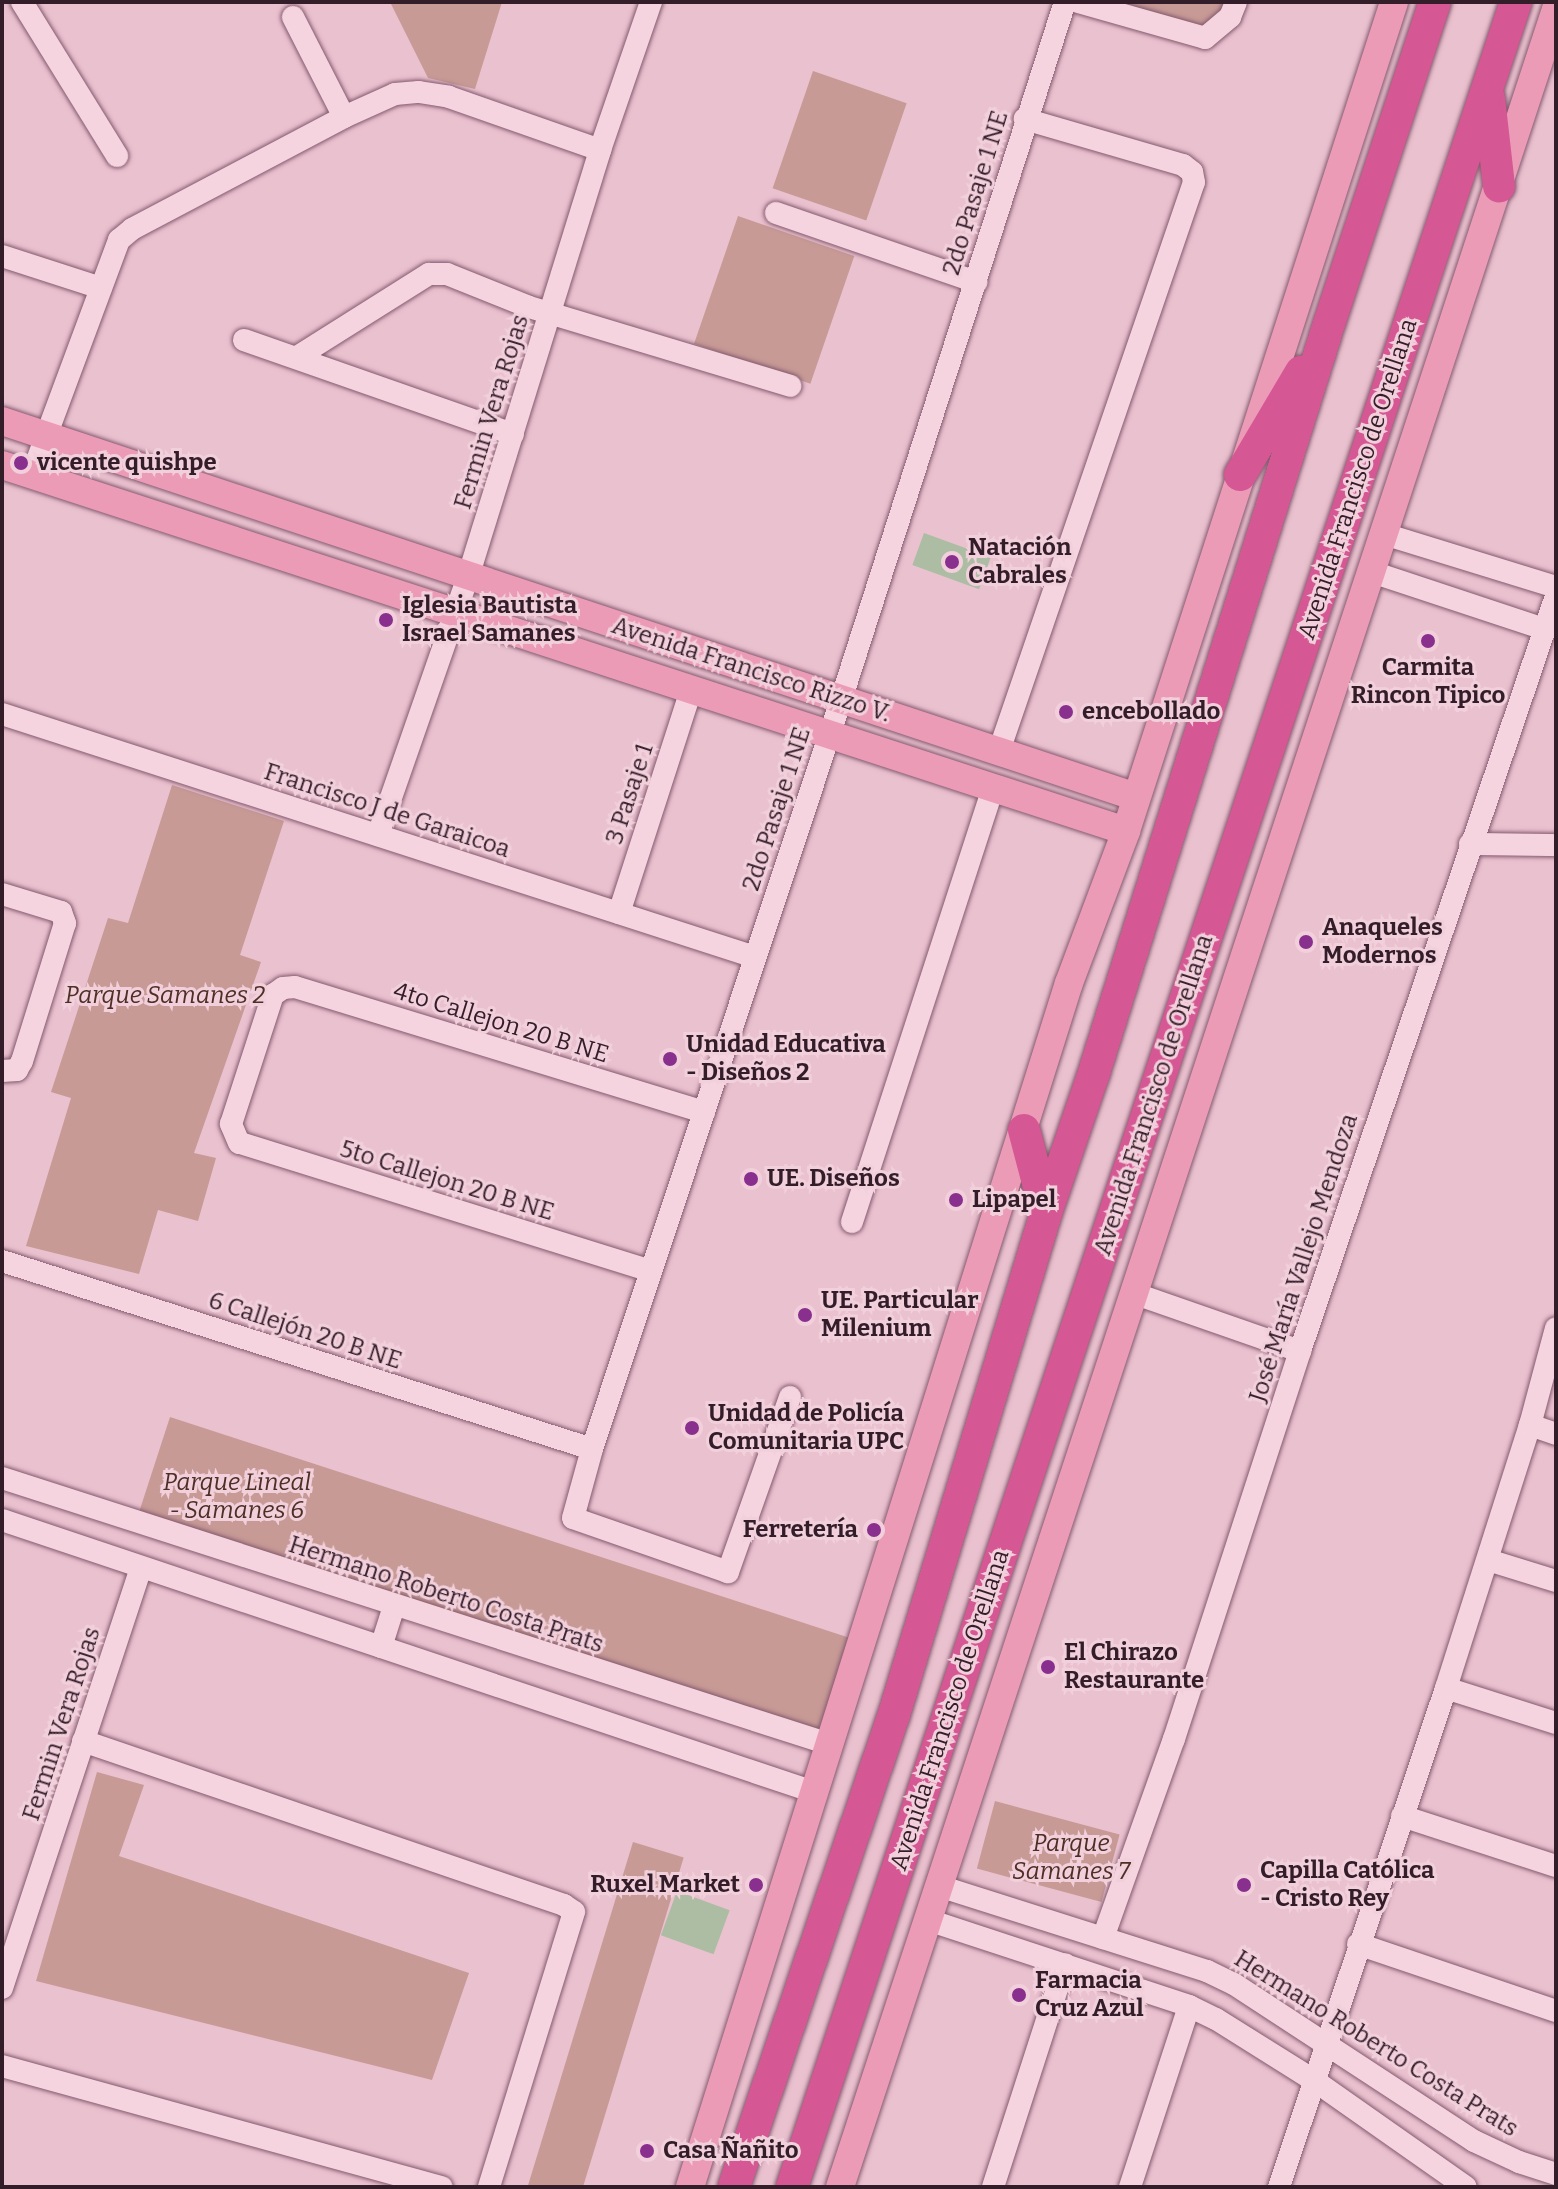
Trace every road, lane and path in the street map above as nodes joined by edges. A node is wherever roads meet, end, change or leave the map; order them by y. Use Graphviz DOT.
graph roads {
  1 [pos="22,2"];
  2 [pos="651,2"];
  3 [pos="1065,2"];
  4 [pos="1078,2"];
  5 [pos="1394,2"];
  6 [pos="1435,2"];
  7 [pos="1516,2"];
  8 [pos="1556,9"];
  9 [pos="1233,10"];
  10 [pos="293,17"];
  11 [pos="1488,86"];
  12 [pos="344,117"];
  13 [pos="1025,119"];
  14 [pos="600,150"];
  15 [pos="117,156"];
  16 [pos="1499,186"];
  17 [pos="776,213"];
  18 [pos="2,256"];
  19 [pos="976,282"];
  20 [pos="101,288"];
  21 [pos="549,313"];
  22 [pos="1329,324"];
  23 [pos="244,340"];
  24 [pos="297,357"];
  25 [pos="790,386"];
  26 [pos="2,421"];
  27 [pos="513,434"];
  28 [pos="45,436"];
  29 [pos="2,465"];
  30 [pos="32,474"];
  31 [pos="1240,475"];
  32 [pos="1384,534"];
  33 [pos="1372,572"];
  34 [pos="468,577"];
  35 [pos="1556,587"];
  36 [pos="1556,596"];
  37 [pos="454,612"];
  38 [pos="1544,629"];
  39 [pos="691,690"];
  40 [pos="841,700"];
  41 [pos="2,714"];
  42 [pos="829,734"];
  43 [pos="999,751"];
  44 [pos="993,787"];
  45 [pos="1136,797"];
  46 [pos="1126,831"];
  47 [pos="378,835"];
  48 [pos="1470,844"];
  49 [pos="1556,845"];
  50 [pos="2,894"];
  51 [pos="619,913"];
  52 [pos="755,957"];
  53 [pos="9,1070"];
  54 [pos="704,1112"];
  55 [pos="1024,1130"];
  56 [pos="232,1133"];
  57 [pos="1046,1213"];
  58 [pos="852,1222"];
  59 [pos="2,1261"];
  60 [pos="651,1271"];
  61 [pos="1133,1293"];
  62 [pos="1556,1328"];
  63 [pos="1300,1351"];
  64 [pos="790,1397"];
  65 [pos="1530,1425"];
  66 [pos="1556,1434"];
  67 [pos="592,1449"];
  68 [pos="2,1478"];
  69 [pos="2,1520"];
  70 [pos="1488,1560"];
  71 [pos="141,1567"];
  72 [pos="1556,1581"];
  73 [pos="394,1606"];
  74 [pos="381,1647"];
  75 [pos="1446,1688"];
  76 [pos="1556,1723"];
  77 [pos="83,1741"];
  78 [pos="829,1744"];
  79 [pos="814,1792"];
  80 [pos="1402,1816"];
  81 [pos="1556,1866"];
  82 [pos="939,1886"];
  83 [pos="928,1920"];
  84 [pos="1103,1938"];
  85 [pos="1358,1944"];
  86 [pos="1065,1964"];
  87 [pos="2,1988"];
  88 [pos="1189,2006"];
  89 [pos="1556,2011"];
  90 [pos="1327,2045"];
  91 [pos="2,2066"];
  92 [pos="1315,2081"];
  93 [pos="1556,2174"];
  94 [pos="1456,2185"];
  95 [pos="442,2187"];
  96 [pos="489,2187"];
  97 [pos="690,2187"];
  98 [pos="734,2187"];
  99 [pos="792,2187"];
  100 [pos="840,2187"];
  101 [pos="993,2187"];
  102 [pos="1130,2187"];
  103 [pos="1279,2187"];
  1 -- 15 [label="street"];
  2 -- 14 [label="street, Fermin Vera Rojas"];
  3 -- 13 [label="street, 2do Pasaje 1 NE"];
  4 -- 9 [label="street"];
  5 -- 31 [label="main road"];
  6 -- 22 [label="highway"];
  7 -- 11 [label="highway, Avenida Francisco de Orellana"];
  8 -- 16 [label="main road, Avenida Francisco de Orellana"];
  10 -- 12 [label="street"];
  11 -- 16 [label="highway"];
  11 -- 99 [label="highway, Avenida Francisco de Orellana"];
  12 -- 14 [label="street"];
  12 -- 20 [label="street"];
  13 -- 19 [label="street, 2do Pasaje 1 NE"];
  13 -- 43 [label="street"];
  14 -- 21 [label="street, Fermin Vera Rojas"];
  16 -- 32 [label="main road, Avenida Francisco de Orellana"];
  17 -- 19 [label="street"];
  18 -- 20 [label="street"];
  19 -- 40 [label="street, 2do Pasaje 1 NE"];
  20 -- 28 [label="street"];
  21 -- 24 [label="street"];
  21 -- 25 [label="street"];
  21 -- 27 [label="street, Fermin Vera Rojas"];
  22 -- 31 [label="highway"];
  22 -- 57 [label="highway"];
  23 -- 24 [label="street"];
  24 -- 27 [label="street"];
  26 -- 28 [label="main road, Avenida Francisco Rizzo V."];
  27 -- 34 [label="street, Fermin Vera Rojas"];
  28 -- 30 [label="street"];
  28 -- 34 [label="main road, Avenida Francisco Rizzo V."];
  29 -- 30 [label="main road, Avenida Francisco Rizzo V."];
  30 -- 37 [label="main road, Avenida Francisco Rizzo V."];
  31 -- 45 [label="main road"];
  32 -- 33 [label="main road, Avenida Francisco de Orellana"];
  32 -- 35 [label="street"];
  33 -- 38 [label="street"];
  33 -- 61 [label="main road, Avenida Francisco de Orellana"];
  34 -- 37 [label="street, Fermin Vera Rojas"];
  34 -- 40 [label="main road, Avenida Francisco Rizzo V."];
  36 -- 38 [label="street, José María Vallejo Mendoza"];
  37 -- 39 [label="main road, Avenida Francisco Rizzo V."];
  37 -- 47 [label="street, Fermin Vera Rojas"];
  38 -- 48 [label="street, José María Vallejo Mendoza"];
  39 -- 42 [label="main road, Avenida Francisco Rizzo V."];
  39 -- 51 [label="street, 3 Pasaje 1"];
  40 -- 42 [label="street, 2do Pasaje 1 NE"];
  40 -- 43 [label="main road, Avenida Francisco Rizzo V."];
  41 -- 47 [label="street, Francisco J de Garaicoa"];
  42 -- 44 [label="main road, Avenida Francisco Rizzo V."];
  42 -- 52 [label="street, 2do Pasaje 1 NE"];
  43 -- 45 [label="main road, Avenida Francisco Rizzo V."];
  44 -- 46 [label="main road, Avenida Francisco Rizzo V."];
  44 -- 58 [label="street"];
  45 -- 46 [label="main road"];
  46 -- 55 [label="main road"];
  47 -- 51 [label="street, Francisco J de Garaicoa"];
  48 -- 49 [label="street"];
  48 -- 63 [label="street, José María Vallejo Mendoza"];
  50 -- 53 [label="street"];
  51 -- 52 [label="street, Francisco J de Garaicoa"];
  52 -- 54 [label="street, 2do Pasaje 1 NE"];
  54 -- 56 [label="street, 4to Callejon 20 B NE"];
  54 -- 60 [label="street, 2do Pasaje 1 NE"];
  55 -- 57 [label="highway"];
  55 -- 78 [label="main road"];
  56 -- 60 [label="street, 5to Callejon 20 B NE"];
  57 -- 98 [label="highway"];
  59 -- 67 [label="street, 6 Callejón 20 B NE"];
  60 -- 67 [label="street, 2do Pasaje 1 NE"];
  61 -- 63 [label="street"];
  61 -- 82 [label="main road, Avenida Francisco de Orellana"];
  62 -- 65 [label="street"];
  63 -- 84 [label="street, José María Vallejo Mendoza"];
  64 -- 67 [label="street, 2do Pasaje 1 NE"];
  65 -- 66 [label="street"];
  65 -- 70 [label="street"];
  68 -- 73 [label="street, Hermano Roberto Costa Prats"];
  69 -- 71 [label="street"];
  70 -- 72 [label="street"];
  70 -- 75 [label="street"];
  71 -- 74 [label="street"];
  71 -- 77 [label="street, Fermin Vera Rojas"];
  73 -- 74 [label="street"];
  73 -- 78 [label="street, Hermano Roberto Costa Prats"];
  74 -- 79 [label="street"];
  75 -- 76 [label="street"];
  75 -- 80 [label="street"];
  77 -- 87 [label="street, Fermin Vera Rojas"];
  77 -- 96 [label="street"];
  78 -- 79 [label="main road"];
  79 -- 97 [label="main road"];
  80 -- 81 [label="street"];
  80 -- 85 [label="street"];
  82 -- 83 [label="main road, Avenida Francisco de Orellana"];
  82 -- 84 [label="street, Hermano Roberto Costa Prats"];
  83 -- 86 [label="street"];
  83 -- 100 [label="main road, Avenida Francisco de Orellana"];
  84 -- 90 [label="street, Hermano Roberto Costa Prats"];
  85 -- 89 [label="street"];
  85 -- 90 [label="street"];
  86 -- 88 [label="street"];
  86 -- 101 [label="street"];
  88 -- 92 [label="street"];
  88 -- 102 [label="street"];
  90 -- 92 [label="street"];
  90 -- 93 [label="street, Hermano Roberto Costa Prats"];
  91 -- 95 [label="street"];
  92 -- 94 [label="street"];
  92 -- 103 [label="street"];
}
